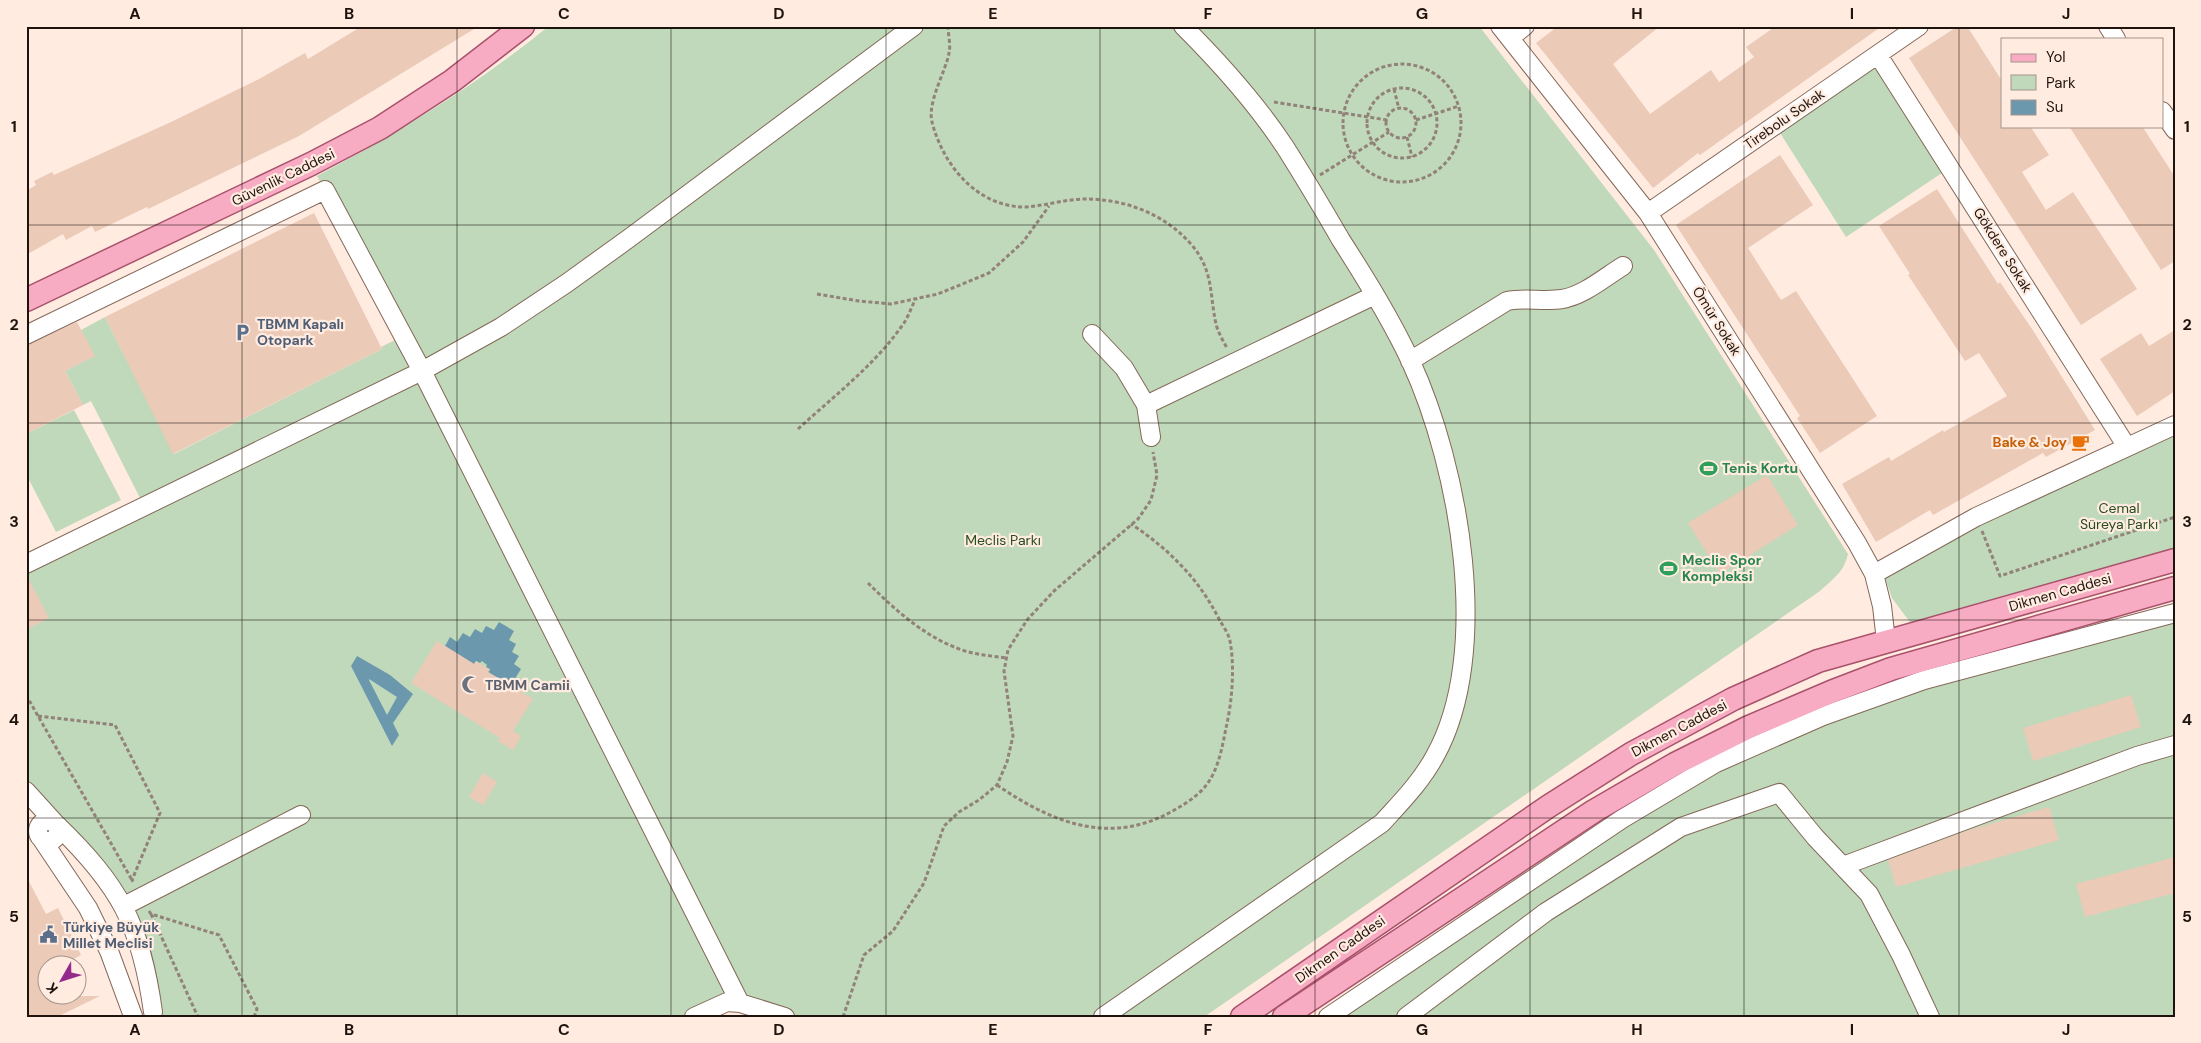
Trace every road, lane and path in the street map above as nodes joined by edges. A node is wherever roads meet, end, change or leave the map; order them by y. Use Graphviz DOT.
graph roads {
  1 [pos="523,26"];
  2 [pos="914,26"];
  3 [pos="948,26"];
  4 [pos="1183,26"];
  5 [pos="1525,26"];
  6 [pos="1919,26"];
  7 [pos="2108,26"];
  8 [pos="1505,32"];
  9 [pos="2115,38"];
  10 [pos="1878,55"];
  11 [pos="1394,89"];
  12 [pos="1248,97"];
  13 [pos="1459,106"];
  14 [pos="1399,109"];
  15 [pos="1343,113"];
  16 [pos="1436,114"];
  17 [pos="2164,114"];
  18 [pos="1367,117"];
  19 [pos="1387,120"];
  20 [pos="1416,120"];
  21 [pos="2175,130"];
  22 [pos="1389,132"];
  23 [pos="1407,137"];
  24 [pos="1372,142"];
  25 [pos="1352,155"];
  26 [pos="1412,157"];
  27 [pos="1307,184"];
  28 [pos="1049,205"];
  29 [pos="1648,213"];
  30 [pos="1623,266"];
  31 [pos="816,294"];
  32 [pos="1375,296"];
  33 [pos="916,298"];
  34 [pos="26,300"];
  35 [pos="1092,334"];
  36 [pos="26,336"];
  37 [pos="1410,361"];
  38 [pos="1233,362"];
  39 [pos="422,371"];
  40 [pos="1146,405"];
  41 [pos="2175,425"];
  42 [pos="798,429"];
  43 [pos="1151,437"];
  44 [pos="2127,447"];
  45 [pos="1976,516"];
  46 [pos="2175,516"];
  47 [pos="1132,524"];
  48 [pos="2175,560"];
  49 [pos="26,564"];
  50 [pos="1874,574"];
  51 [pos="868,583"];
  52 [pos="2175,588"];
  53 [pos="2175,613"];
  54 [pos="1886,641"];
  55 [pos="1006,658"];
  56 [pos="1891,669"];
  57 [pos="26,695"];
  58 [pos="38,716"];
  59 [pos="2175,745"];
  60 [pos="997,785"];
  61 [pos="26,791"];
  62 [pos="302,815"];
  63 [pos="26,818"];
  64 [pos="56,824"];
  65 [pos="40,837"];
  66 [pos="1843,866"];
  67 [pos="132,880"];
  68 [pos="141,898"];
  69 [pos="124,906"];
  70 [pos="151,914"];
  71 [pos="740,1003"];
  72 [pos="153,1014"];
  73 [pos="133,1016"];
  74 [pos="198,1017"];
  75 [pos="254,1017"];
  76 [pos="694,1017"];
  77 [pos="785,1017"];
  78 [pos="844,1017"];
  79 [pos="1103,1017"];
  80 [pos="1242,1017"];
  81 [pos="1284,1017"];
  82 [pos="1328,1017"];
  83 [pos="1406,1017"];
  84 [pos="1930,1017"];
  1 -- 34 [label="main road, Güvenlik Caddesi"];
  2 -- 39 [label="street"];
  3 -- 28 [label="path"];
  4 -- 12 [label="street"];
  5 -- 8 [label="street"];
  6 -- 10 [label="street, Tirebolu Sokak"];
  7 -- 9 [label="street"];
  8 -- 29 [label="street, Ömür Sokak"];
  10 -- 29 [label="street, Tirebolu Sokak"];
  10 -- 44 [label="street, Gökdere Sokak"];
  11 -- 14 [label="path"];
  11 -- 16 [label="path"];
  11 -- 18 [label="path"];
  12 -- 15 [label="path"];
  12 -- 27 [label="street"];
  13 -- 15 [label="path"];
  13 -- 16 [label="path"];
  13 -- 25 [label="path"];
  14 -- 19 [label="path"];
  14 -- 20 [label="path"];
  15 -- 18 [label="path"];
  15 -- 25 [label="path"];
  16 -- 20 [label="path"];
  16 -- 26 [label="path"];
  17 -- 21 [label="street"];
  18 -- 19 [label="path"];
  18 -- 24 [label="path"];
  19 -- 22 [label="path"];
  20 -- 23 [label="path"];
  22 -- 23 [label="path"];
  22 -- 24 [label="path"];
  23 -- 26 [label="path"];
  24 -- 25 [label="path"];
  24 -- 26 [label="path"];
  25 -- 27 [label="path"];
  27 -- 32 [label="street"];
  28 -- 33 [label="path"];
  28 -- 38 [label="path"];
  29 -- 50 [label="street, Ömür Sokak"];
  30 -- 37 [label="street"];
  31 -- 33 [label="path"];
  32 -- 37 [label="street"];
  32 -- 38 [label="street"];
  33 -- 42 [label="path"];
  35 -- 40 [label="street"];
  36 -- 39 [label="street"];
  37 -- 79 [label="street"];
  38 -- 40 [label="street"];
  39 -- 49 [label="street"];
  39 -- 71 [label="street"];
  40 -- 43 [label="street"];
  41 -- 44 [label="street"];
  43 -- 47 [label="path"];
  44 -- 45 [label="street"];
  45 -- 46 [label="path"];
  45 -- 50 [label="street"];
  47 -- 55 [label="path"];
  47 -- 60 [label="path"];
  48 -- 54 [label="main road, Dikmen Caddesi"];
  50 -- 54 [label="street, Ömür Sokak"];
  51 -- 55 [label="path"];
  52 -- 56 [label="main road, Dikmen Caddesi"];
  53 -- 82 [label="street"];
  54 -- 56 [label="main road"];
  54 -- 80 [label="main road, Dikmen Caddesi"];
  55 -- 60 [label="path"];
  56 -- 81 [label="main road, Dikmen Caddesi"];
  57 -- 58 [label="path"];
  58 -- 67 [label="path"];
  58 -- 67 [label="path"];
  59 -- 66 [label="street"];
  60 -- 78 [label="path"];
  61 -- 64 [label="street"];
  62 -- 68 [label="street"];
  63 -- 65 [label="street"];
  64 -- 65 [label="street"];
  64 -- 69 [label="street"];
  65 -- 73 [label="street"];
  66 -- 83 [label="street"];
  66 -- 84 [label="street"];
  67 -- 68 [label="path"];
  68 -- 69 [label="street"];
  68 -- 70 [label="path"];
  69 -- 72 [label="street"];
  70 -- 74 [label="path"];
  70 -- 75 [label="path"];
  71 -- 76 [label="street"];
  71 -- 77 [label="street"];
  72 -- 73 [label="street"];
}
